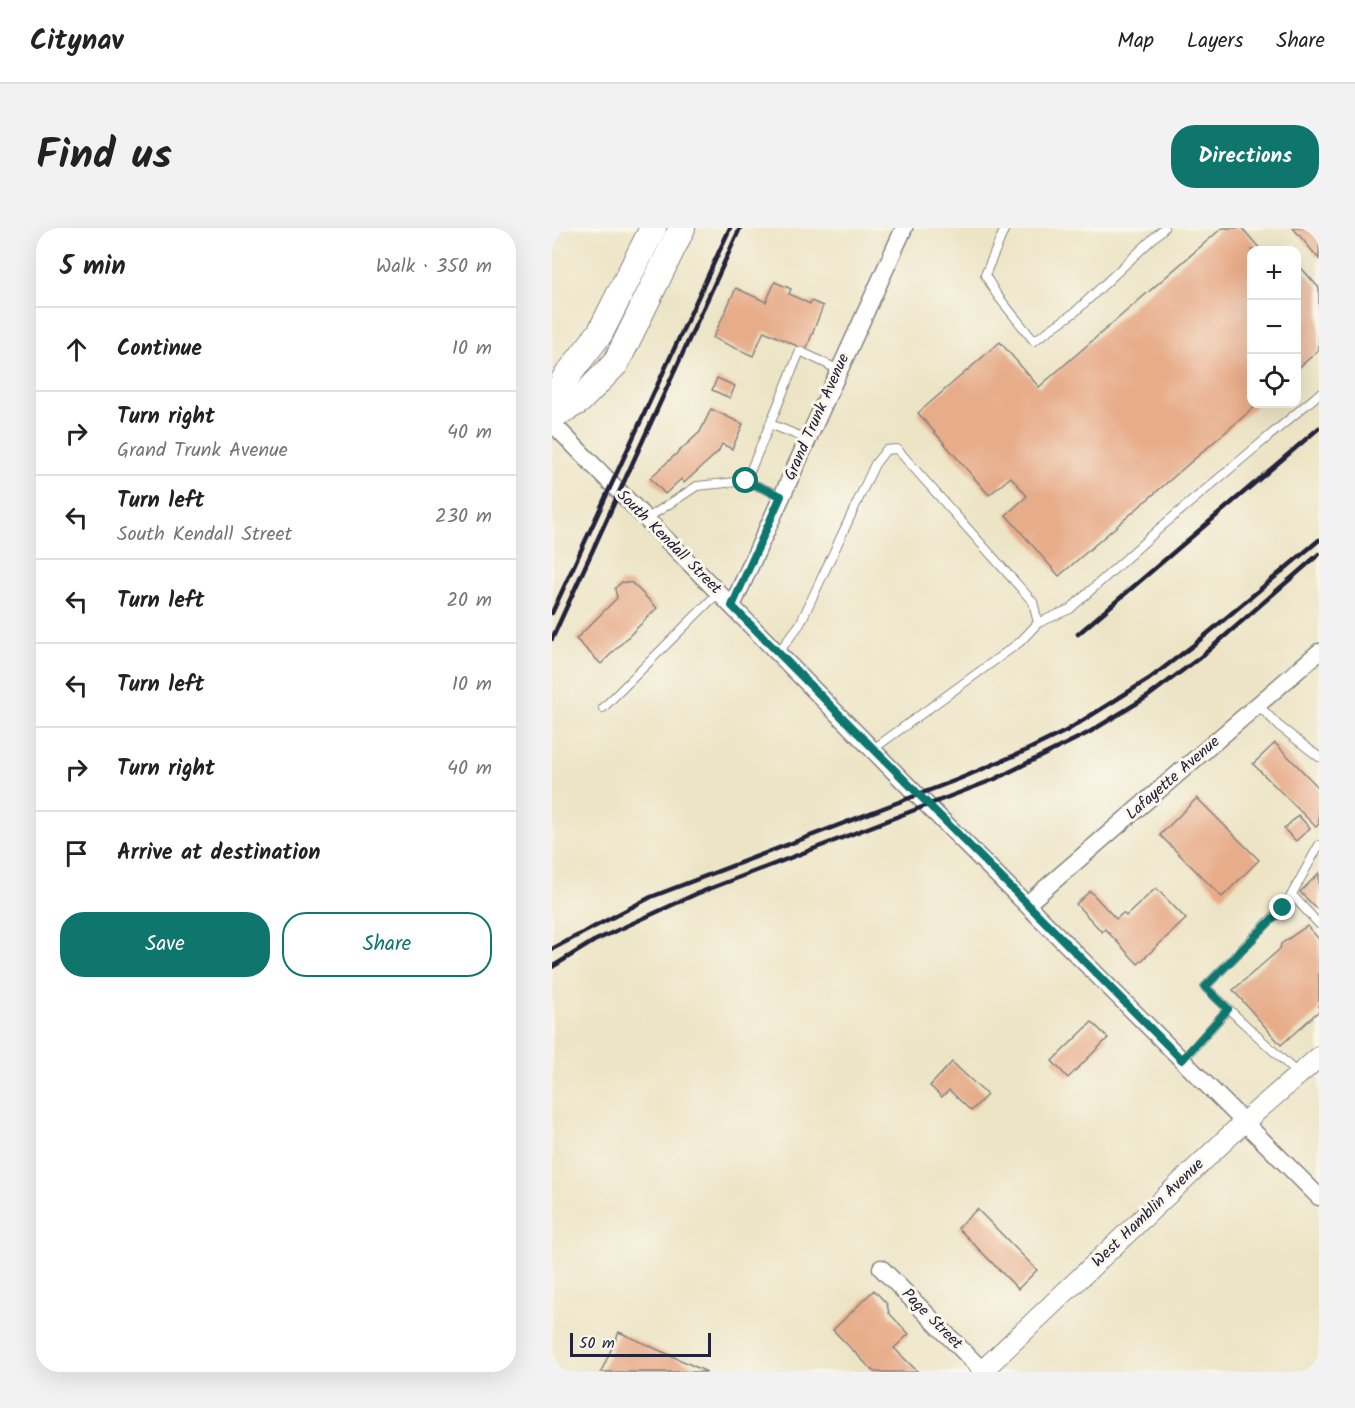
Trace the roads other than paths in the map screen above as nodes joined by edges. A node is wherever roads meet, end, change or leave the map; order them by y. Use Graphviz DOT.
graph roads {
  1 [pos="653,228"];
  2 [pos="682,228"];
  3 [pos="904,228"];
  4 [pos="1005,228"];
  5 [pos="1164,228"];
  6 [pos="837,369"];
  7 [pos="1319,394"];
  8 [pos="552,407"];
  9 [pos="552,416"];
  10 [pos="552,423"];
  11 [pos="770,424"];
  12 [pos="807,439"];
  13 [pos="746,481"];
  14 [pos="781,496"];
  15 [pos="646,519"];
  16 [pos="718,592"];
  17 [pos="732,606"];
  18 [pos="1038,623"];
  19 [pos="1319,652"];
  20 [pos="778,653"];
  21 [pos="1258,705"];
  22 [pos="603,708"];
  23 [pos="872,750"];
  24 [pos="1319,757"];
  25 [pos="1319,845"];
  26 [pos="1292,895"];
  27 [pos="1027,904"];
  28 [pos="1319,924"];
  29 [pos="1228,1009"];
  30 [pos="1319,1057"];
  31 [pos="1182,1060"];
  32 [pos="1298,1074"];
  33 [pos="1243,1123"];
  34 [pos="1319,1197"];
  35 [pos="881,1268"];
  36 [pos="982,1372"];
  1 -- 8 [label="main road"];
  2 -- 9 [label="main road"];
  3 -- 6 [label="street, Grand Trunk Avenue"];
  4 -- 5 [label="lane"];
  6 -- 11 [label="lane"];
  6 -- 12 [label="street, Grand Trunk Avenue"];
  7 -- 18 [label="lane"];
  10 -- 15 [label="street, South Kendall Street"];
  11 -- 12 [label="lane"];
  11 -- 13 [label="lane"];
  12 -- 14 [label="street, Grand Trunk Avenue"];
  13 -- 14 [label="lane"];
  13 -- 15 [label="lane"];
  14 -- 17 [label="street, Grand Trunk Avenue"];
  15 -- 16 [label="street, South Kendall Street"];
  16 -- 17 [label="street, South Kendall Street"];
  16 -- 22 [label="lane"];
  17 -- 20 [label="street, South Kendall Street"];
  18 -- 20 [label="lane"];
  18 -- 23 [label="lane"];
  19 -- 21 [label="street, Lafayette Avenue"];
  20 -- 23 [label="street, South Kendall Street"];
  21 -- 24 [label="lane"];
  21 -- 27 [label="street, Lafayette Avenue"];
  23 -- 27 [label="street, South Kendall Street"];
  25 -- 26 [label="lane"];
  26 -- 28 [label="lane"];
  26 -- 29 [label="lane"];
  27 -- 31 [label="street, South Kendall Street"];
  29 -- 31 [label="lane"];
  29 -- 32 [label="lane"];
  30 -- 32 [label="street, West Hamblin Avenue"];
  31 -- 33 [label="street, South Kendall Street"];
  32 -- 33 [label="street, West Hamblin Avenue"];
  33 -- 34 [label="street, South Kendall Street"];
  33 -- 36 [label="street, West Hamblin Avenue"];
  35 -- 36 [label="street, Page Street"];
}
